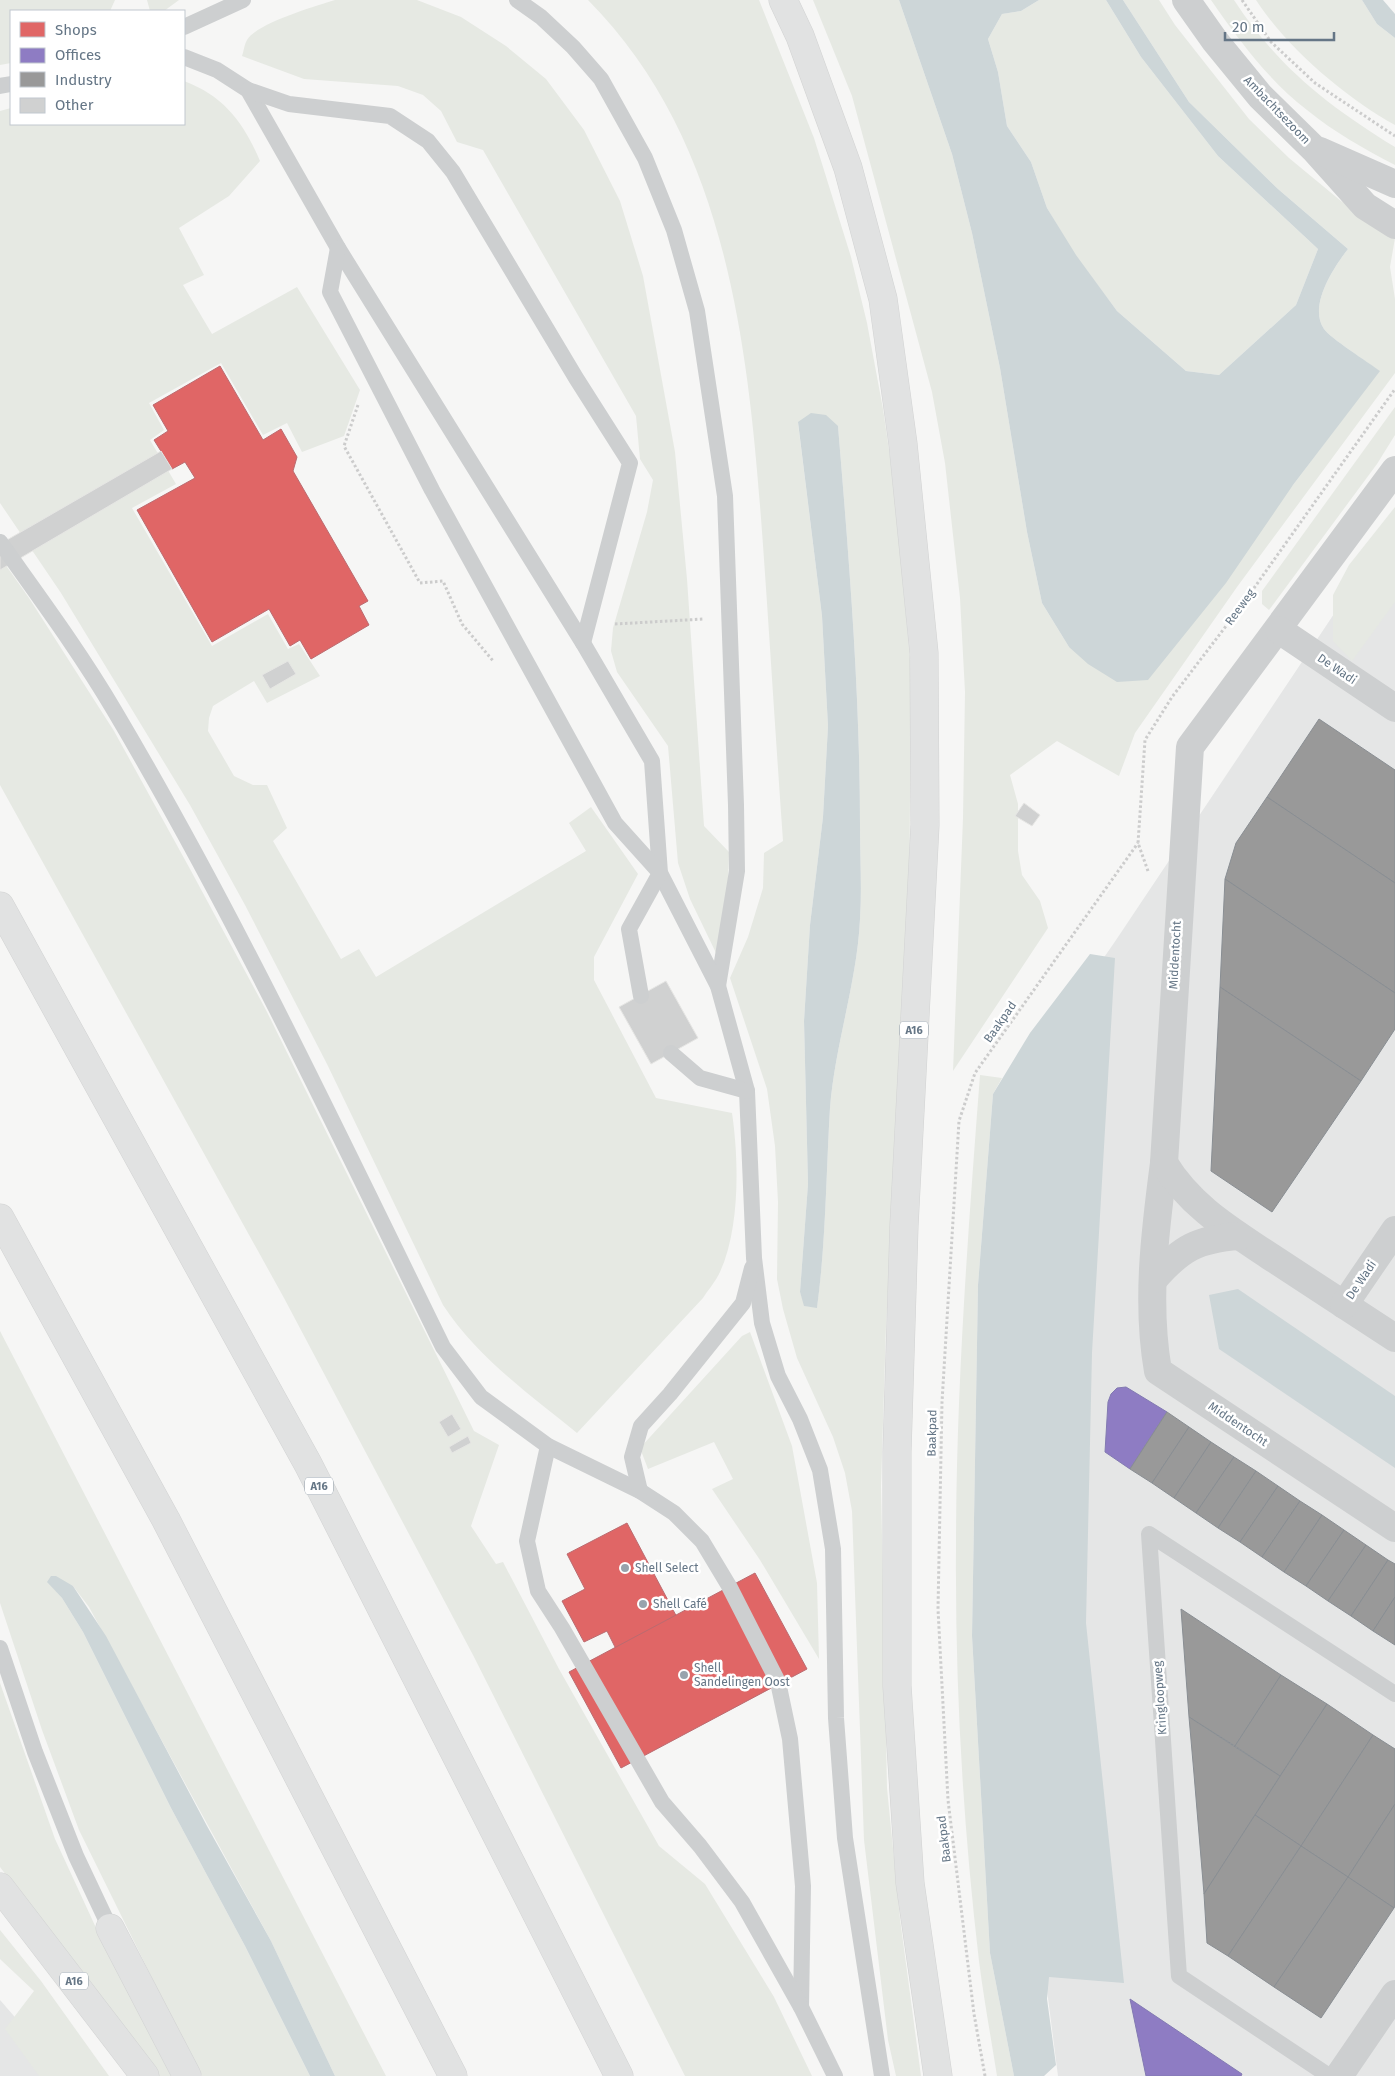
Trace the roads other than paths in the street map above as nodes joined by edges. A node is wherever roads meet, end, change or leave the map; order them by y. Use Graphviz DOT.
graph roads {
  1 [pos="243,0"];
  2 [pos="518,0"];
  3 [pos="783,0"];
  4 [pos="1186,0"];
  5 [pos="185,27"];
  6 [pos="185,57"];
  7 [pos="248,90"];
  8 [pos="1314,149"];
  9 [pos="1395,184"];
  10 [pos="1395,225"];
  11 [pos="338,248"];
  12 [pos="1395,470"];
  13 [pos="0,542"];
  14 [pos="1279,630"];
  15 [pos="584,643"];
  16 [pos="1395,708"];
  17 [pos="660,873"];
  18 [pos="0,906"];
  19 [pos="718,986"];
  20 [pos="641,996"];
  21 [pos="670,1053"];
  22 [pos="748,1090"];
  23 [pos="1164,1163"];
  24 [pos="0,1218"];
  25 [pos="1395,1230"];
  26 [pos="1240,1236"];
  27 [pos="754,1258"];
  28 [pos="1154,1279"];
  29 [pos="1344,1305"];
  30 [pos="1395,1338"];
  31 [pos="548,1446"];
  32 [pos="640,1491"];
  33 [pos="1395,1528"];
  34 [pos="0,1648"];
  35 [pos="1395,1694"];
  36 [pos="0,1887"];
  37 [pos="110,1928"];
  38 [pos="1395,1994"];
  39 [pos="801,2007"];
  40 [pos="145,2076"];
  41 [pos="186,2076"];
  42 [pos="452,2076"];
  43 [pos="619,2076"];
  44 [pos="835,2076"];
  45 [pos="882,2076"];
  46 [pos="938,2076"];
  47 [pos="1329,2076"];
  48 [pos="1339,2076"];
  1 -- 5 [label="lane"];
  2 -- 19 [label="lane"];
  3 -- 46 [label="highway, A16"];
  4 -- 8 [label="street, Ambachtsezoom"];
  6 -- 7 [label="lane"];
  7 -- 11 [label="lane"];
  7 -- 15 [label="lane"];
  8 -- 9 [label="street, Ambachtsezoom"];
  8 -- 10 [label="street, Ambachtsezoom"];
  11 -- 15 [label="lane"];
  11 -- 17 [label="lane"];
  12 -- 14 [label="street"];
  13 -- 31 [label="lane"];
  14 -- 16 [label="street, De Wadi"];
  14 -- 23 [label="street, Middentocht"];
  15 -- 17 [label="lane"];
  17 -- 19 [label="lane"];
  17 -- 20 [label="lane"];
  18 -- 43 [label="highway, A16"];
  19 -- 22 [label="lane"];
  21 -- 22 [label="lane"];
  22 -- 27 [label="lane"];
  23 -- 26 [label="street"];
  23 -- 28 [label="street, Middentocht"];
  24 -- 42 [label="highway"];
  25 -- 29 [label="street, De Wadi"];
  26 -- 28 [label="street"];
  26 -- 29 [label="street"];
  27 -- 32 [label="lane"];
  27 -- 45 [label="lane"];
  28 -- 33 [label="street, Middentocht"];
  29 -- 30 [label="street"];
  31 -- 32 [label="lane"];
  31 -- 39 [label="lane"];
  32 -- 39 [label="lane"];
  34 -- 37 [label="lane"];
  35 -- 47 [label="lane, Kringloopweg"];
  36 -- 40 [label="highway, A16"];
  37 -- 41 [label="highway"];
  38 -- 48 [label="street"];
  39 -- 44 [label="lane"];
}
